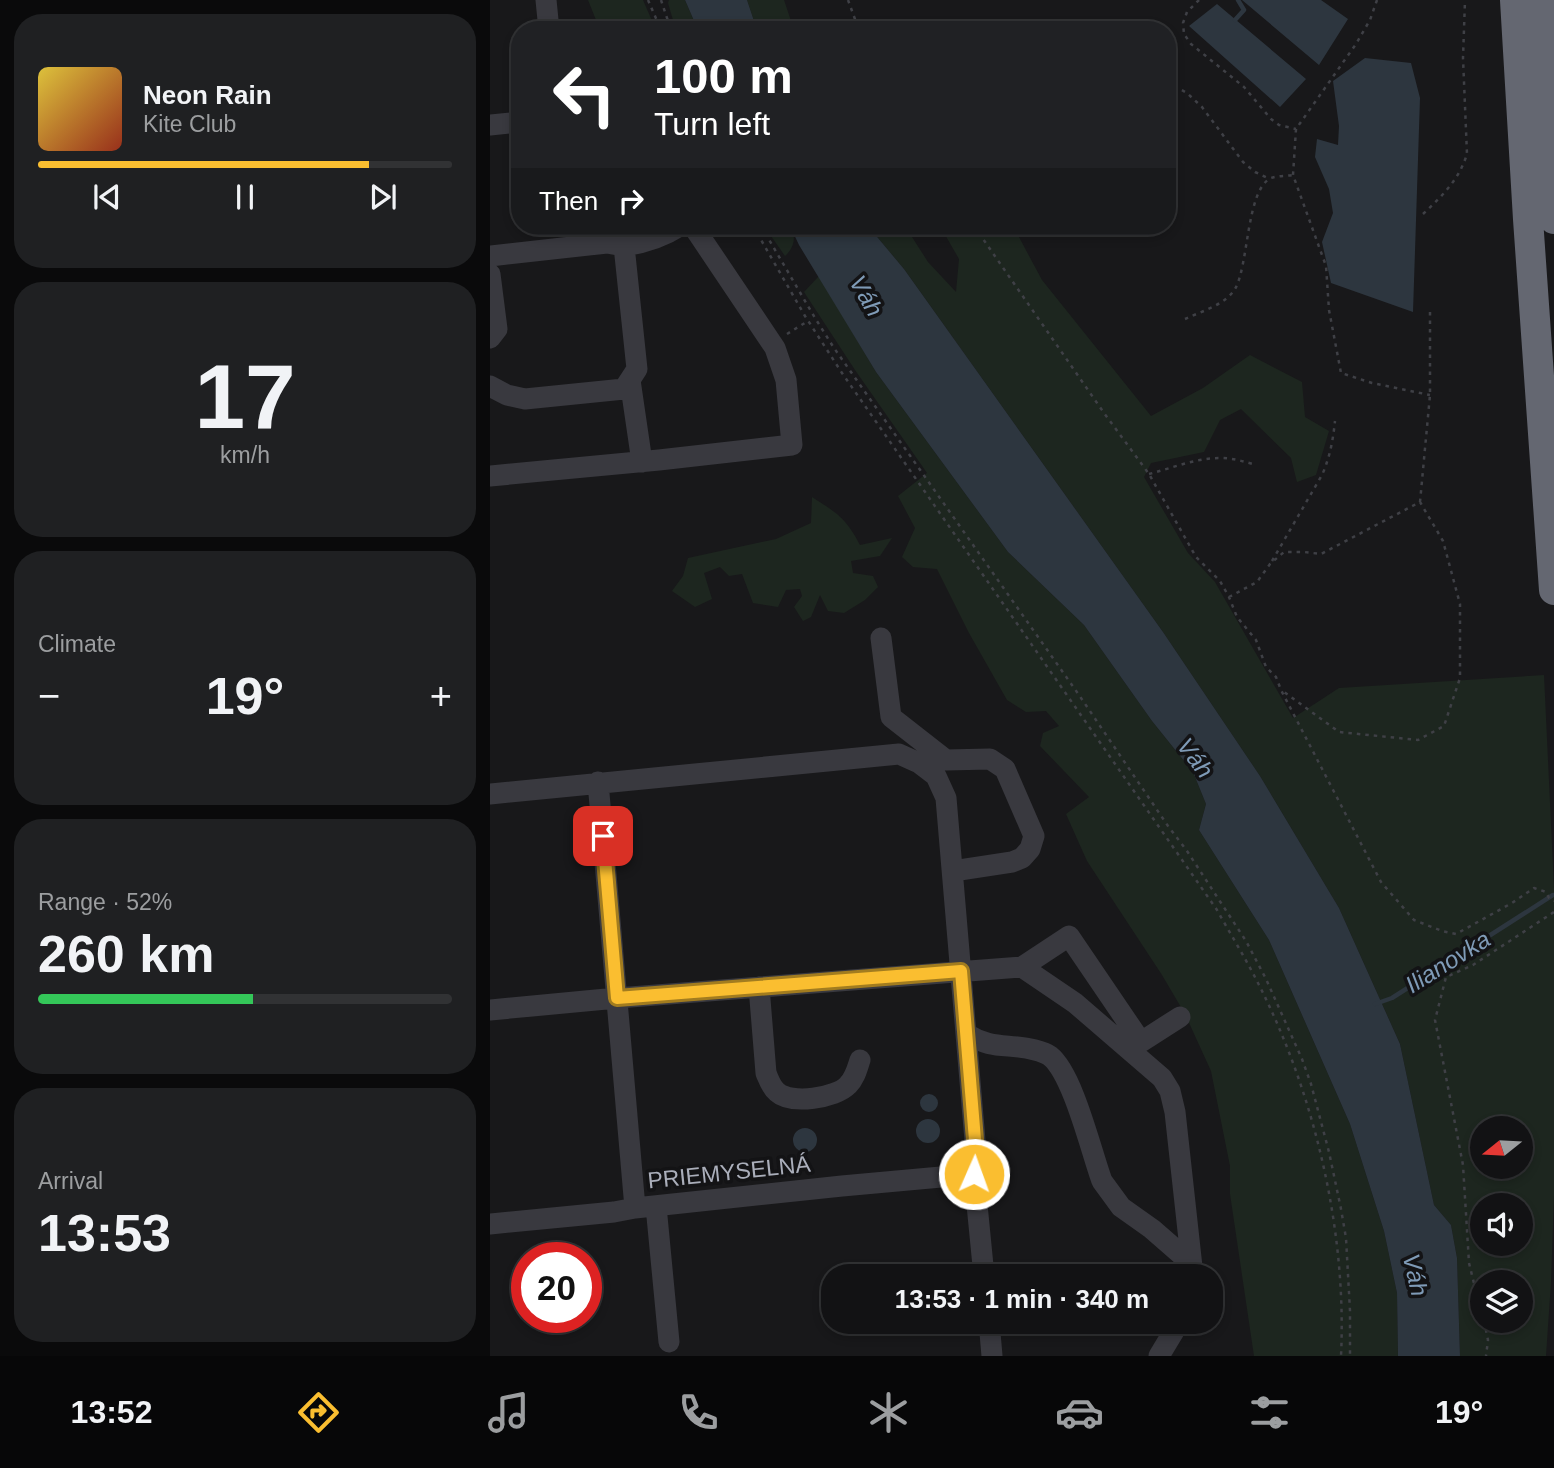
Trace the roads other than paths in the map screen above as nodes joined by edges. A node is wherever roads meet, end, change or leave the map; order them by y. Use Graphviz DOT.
graph roads {
  1 [pos="547,0"];
  2 [pos="1515,0"];
  3 [pos="1541,0"];
  4 [pos="548,21"];
  5 [pos="511,123"];
  6 [pos="490,125"];
  7 [pos="1554,219"];
  8 [pos="665,235"];
  9 [pos="699,235"];
  10 [pos="624,246"];
  11 [pos="490,257"];
  12 [pos="490,274"];
  13 [pos="490,338"];
  14 [pos="630,380"];
  15 [pos="490,386"];
  16 [pos="642,461"];
  17 [pos="490,476"];
  18 [pos="1554,590"];
  19 [pos="881,638"];
  20 [pos="598,782"];
  21 [pos="490,794"];
  22 [pos="953,871"];
  23 [pos="1022,967"];
  24 [pos="961,971"];
  25 [pos="759,987"];
  26 [pos="617,998"];
  27 [pos="490,1010"];
  28 [pos="1180,1017"];
  29 [pos="967,1034"];
  30 [pos="860,1060"];
  31 [pos="974,1174"];
  32 [pos="646,1207"];
  33 [pos="494,1227"];
  34 [pos="983,1264"];
  35 [pos="1187,1264"];
  36 [pos="1191,1264"];
  37 [pos="990,1334"];
  38 [pos="1172,1334"];
  39 [pos="669,1342"];
  40 [pos="992,1356"];
  41 [pos="1159,1356"];
  1 -- 4 [label="lane"];
  2 -- 18 [label="highway"];
  3 -- 7 [label="highway"];
  5 -- 6 [label="lane"];
  8 -- 10 [label="lane"];
  9 -- 16 [label="lane"];
  10 -- 11 [label="lane"];
  10 -- 14 [label="lane"];
  12 -- 13 [label="lane"];
  14 -- 15 [label="lane"];
  14 -- 16 [label="lane"];
  16 -- 17 [label="lane"];
  19 -- 22 [label="lane"];
  20 -- 21 [label="lane"];
  20 -- 22 [label="lane"];
  20 -- 26 [label="lane"];
  22 -- 24 [label="lane"];
  23 -- 24 [label="lane"];
  23 -- 28 [label="lane"];
  23 -- 36 [label="lane"];
  24 -- 25 [label="lane"];
  24 -- 29 [label="lane"];
  25 -- 26 [label="lane"];
  25 -- 30 [label="lane"];
  26 -- 27 [label="lane"];
  26 -- 32 [label="lane"];
  29 -- 31 [label="lane"];
  29 -- 35 [label="lane"];
  31 -- 32 [label="lane, PRIEMYSELNÁ"];
  31 -- 34 [label="lane"];
  32 -- 33 [label="lane, PRIEMYSELNÁ"];
  32 -- 39 [label="lane"];
  37 -- 40 [label="lane"];
  38 -- 41 [label="lane"];
}
